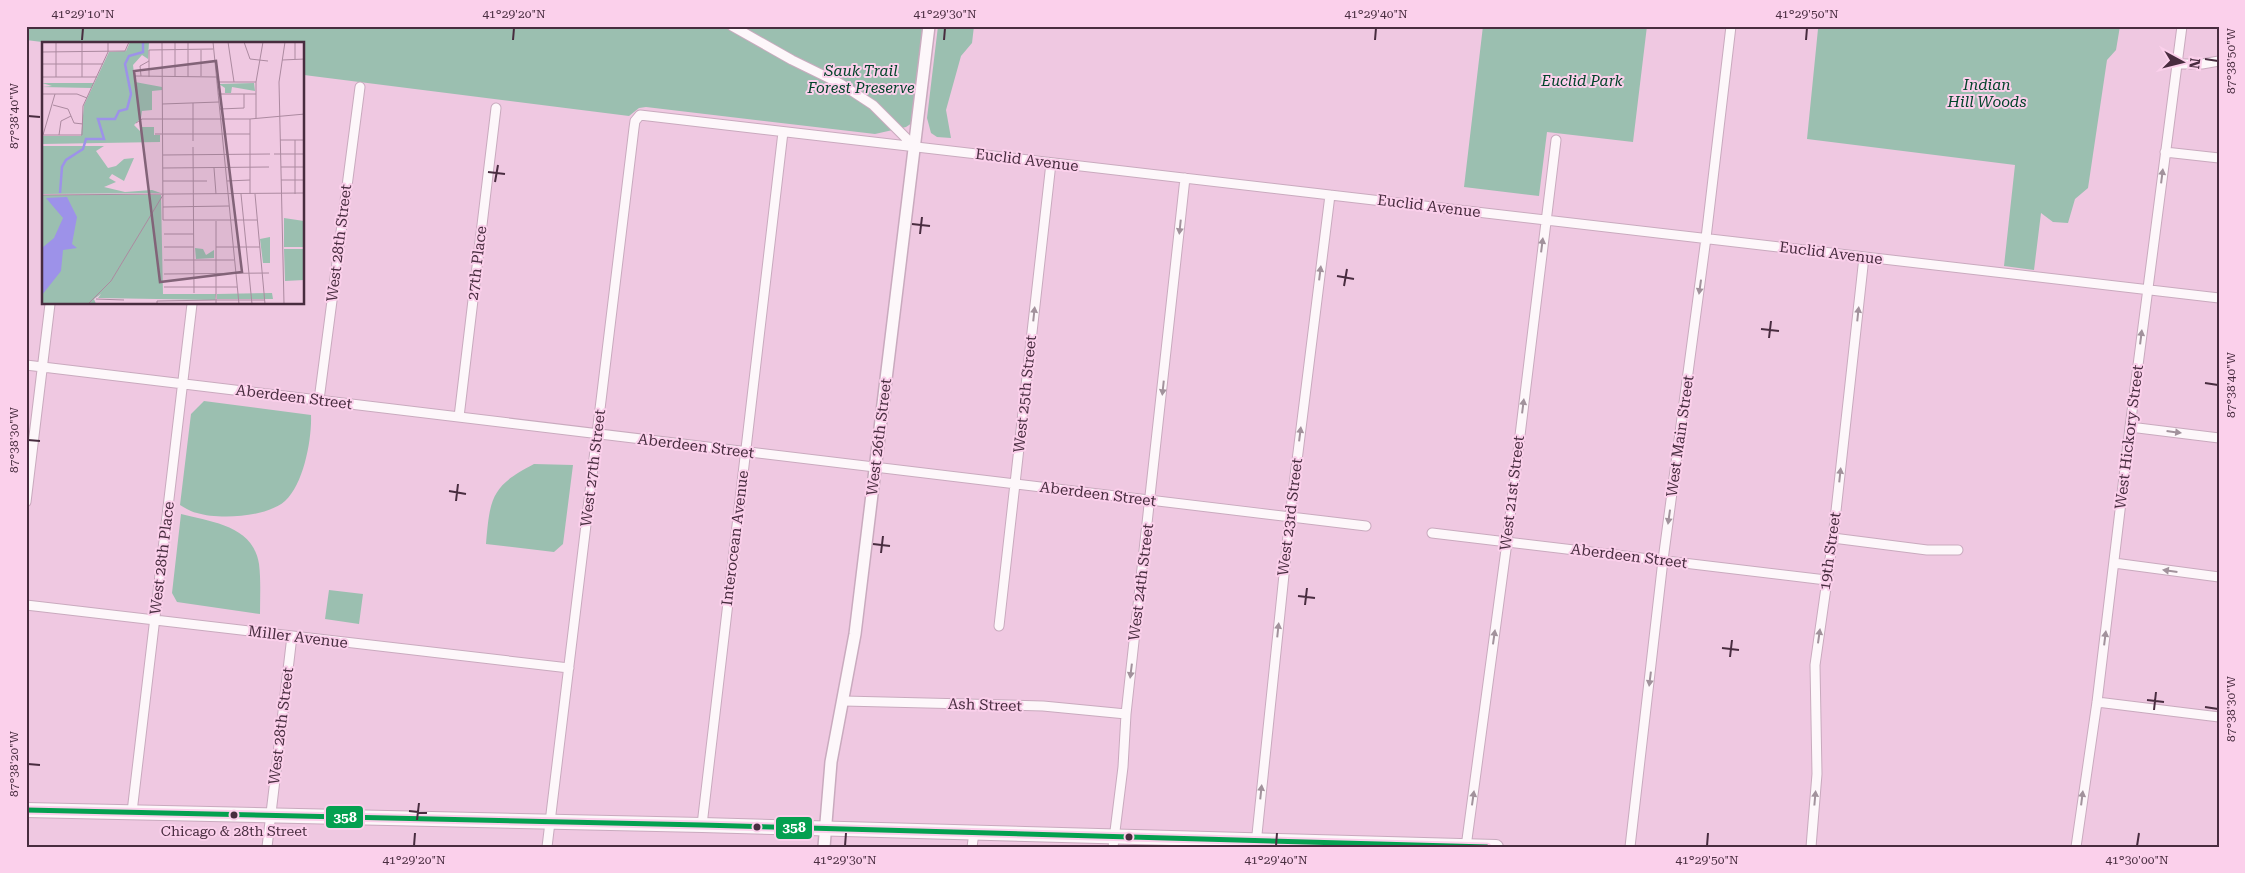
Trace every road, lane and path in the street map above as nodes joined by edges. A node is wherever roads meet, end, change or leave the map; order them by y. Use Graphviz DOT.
graph roads {
  1 [pos="732,26"];
  2 [pos="928,26"];
  3 [pos="1731,26"];
  4 [pos="2182,26"];
  5 [pos="2219,61"];
  6 [pos="2178,64"];
  7 [pos="360,86"];
  8 [pos="496,108"];
  9 [pos="640,115"];
  10 [pos="783,132"];
  11 [pos="1556,140"];
  12 [pos="914,147"];
  13 [pos="2165,152"];
  14 [pos="2219,158"];
  15 [pos="1051,163"];
  16 [pos="1185,178"];
  17 [pos="1330,195"];
  18 [pos="1545,220"];
  19 [pos="1706,238"];
  20 [pos="1864,257"];
  21 [pos="2147,290"];
  22 [pos="2219,298"];
  23 [pos="50,305"];
  24 [pos="192,305"];
  25 [pos="26,365"];
  26 [pos="42,367"];
  27 [pos="182,384"];
  28 [pos="319,400"];
  29 [pos="459,417"];
  30 [pos="2130,427"];
  31 [pos="598,434"];
  32 [pos="2219,438"];
  33 [pos="745,451"];
  34 [pos="876,467"];
  35 [pos="1015,484"];
  36 [pos="1151,500"];
  37 [pos="26,502"];
  38 [pos="1290,517"];
  39 [pos="1366,526"];
  40 [pos="1432,532"];
  41 [pos="1833,538"];
  42 [pos="1507,542"];
  43 [pos="1958,550"];
  44 [pos="1663,560"];
  45 [pos="2114,563"];
  46 [pos="2219,577"];
  47 [pos="1826,580"];
  48 [pos="26,605"];
  49 [pos="154,620"];
  50 [pos="999,626"];
  51 [pos="292,636"];
  52 [pos="569,668"];
  53 [pos="844,701"];
  54 [pos="2097,702"];
  55 [pos="1126,714"];
  56 [pos="2219,717"];
  57 [pos="26,810"];
  58 [pos="132,812"];
  59 [pos="271,816"];
  60 [pos="550,823"];
  61 [pos="702,825"];
  62 [pos="826,829"];
  63 [pos="973,840"];
  64 [pos="1114,842"];
  65 [pos="1256,844"];
  66 [pos="1466,846"];
  67 [pos="267,847"];
  68 [pos="547,847"];
  69 [pos="824,847"];
  70 [pos="1496,847"];
  71 [pos="1630,847"];
  72 [pos="1811,847"];
  73 [pos="2076,847"];
  1 -- 12 [label="street"];
  2 -- 12 [label="street, West 26th Street"];
  3 -- 19 [label="street, West Main Street"];
  4 -- 6 [label="street, West Hickory Street"];
  5 -- 6 [label="street"];
  6 -- 13 [label="street, West Hickory Street"];
  7 -- 28 [label="street, West 28th Street"];
  8 -- 29 [label="street, 27th Place"];
  9 -- 10 [label="street, Euclid Avenue"];
  9 -- 31 [label="street, West 27th Street"];
  10 -- 12 [label="street, Euclid Avenue"];
  10 -- 33 [label="street, Interocean Avenue"];
  11 -- 18 [label="street, West 21st Street"];
  12 -- 15 [label="street, Euclid Avenue"];
  12 -- 34 [label="street, West 26th Street"];
  13 -- 14 [label="street"];
  21 -- 13 [label="street, West Hickory Street, one-way"];
  15 -- 16 [label="street, Euclid Avenue"];
  35 -- 15 [label="street, West 25th Street, one-way"];
  16 -- 17 [label="street, Euclid Avenue"];
  16 -- 36 [label="street, West 24th Street, one-way"];
  17 -- 18 [label="street, Euclid Avenue"];
  38 -- 17 [label="street, West 23rd Street, one-way"];
  18 -- 19 [label="street, Euclid Avenue"];
  42 -- 18 [label="street, West 21st Street, one-way"];
  19 -- 20 [label="street, Euclid Avenue"];
  19 -- 44 [label="street, West Main Street, one-way"];
  20 -- 21 [label="street, Euclid Avenue"];
  41 -- 20 [label="street, 19th Street, one-way"];
  21 -- 22 [label="street, Euclid Avenue"];
  30 -- 21 [label="street, West Hickory Street, one-way"];
  23 -- 26 [label="street"];
  24 -- 27 [label="street, West 28th Place"];
  25 -- 26 [label="street, Aberdeen Street"];
  26 -- 27 [label="street, Aberdeen Street"];
  26 -- 37 [label="street"];
  27 -- 28 [label="street, Aberdeen Street"];
  27 -- 49 [label="street, West 28th Place"];
  28 -- 29 [label="street, Aberdeen Street"];
  29 -- 31 [label="street, Aberdeen Street"];
  30 -- 32 [label="street, one-way"];
  30 -- 45 [label="street, West Hickory Street"];
  31 -- 33 [label="street, Aberdeen Street"];
  31 -- 52 [label="street, West 27th Street"];
  33 -- 34 [label="street, Aberdeen Street"];
  33 -- 61 [label="street, Interocean Avenue"];
  34 -- 35 [label="street, Aberdeen Street"];
  34 -- 53 [label="street, West 26th Street"];
  35 -- 36 [label="street, Aberdeen Street"];
  35 -- 50 [label="street, West 25th Street"];
  36 -- 38 [label="street, Aberdeen Street"];
  36 -- 55 [label="street, West 24th Street, one-way"];
  38 -- 39 [label="street, Aberdeen Street"];
  65 -- 38 [label="street, West 23rd Street, one-way"];
  40 -- 42 [label="street, Aberdeen Street"];
  41 -- 43 [label="street"];
  41 -- 47 [label="street, 19th Street"];
  42 -- 44 [label="street, Aberdeen Street"];
  66 -- 42 [label="street, West 21st Street, one-way"];
  44 -- 47 [label="street, Aberdeen Street"];
  44 -- 71 [label="street, West Main Street, one-way"];
  46 -- 45 [label="street, one-way"];
  54 -- 45 [label="street, West Hickory Street, one-way"];
  72 -- 47 [label="street, 19th Street, one-way"];
  48 -- 49 [label="street, Miller Avenue"];
  49 -- 51 [label="street, Miller Avenue"];
  49 -- 58 [label="street, West 28th Place"];
  51 -- 52 [label="street, Miller Avenue"];
  51 -- 59 [label="street, West 28th Street"];
  52 -- 60 [label="street, West 27th Street"];
  53 -- 55 [label="street, Ash Street"];
  53 -- 62 [label="street, West 26th Street"];
  54 -- 56 [label="street"];
  73 -- 54 [label="street, West Hickory Street, one-way"];
  55 -- 64 [label="street, West 24th Street"];
  57 -- 58 [label="main road"];
  58 -- 59 [label="main road"];
  59 -- 60 [label="main road"];
  59 -- 67 [label="street, West 28th Street"];
  60 -- 61 [label="main road"];
  60 -- 68 [label="street, West 27th Street"];
  61 -- 62 [label="main road"];
  62 -- 63 [label="main road"];
  62 -- 69 [label="street, West 26th Street"];
  63 -- 64 [label="main road"];
  64 -- 65 [label="main road"];
  65 -- 66 [label="main road"];
  66 -- 70 [label="main road"];
}
